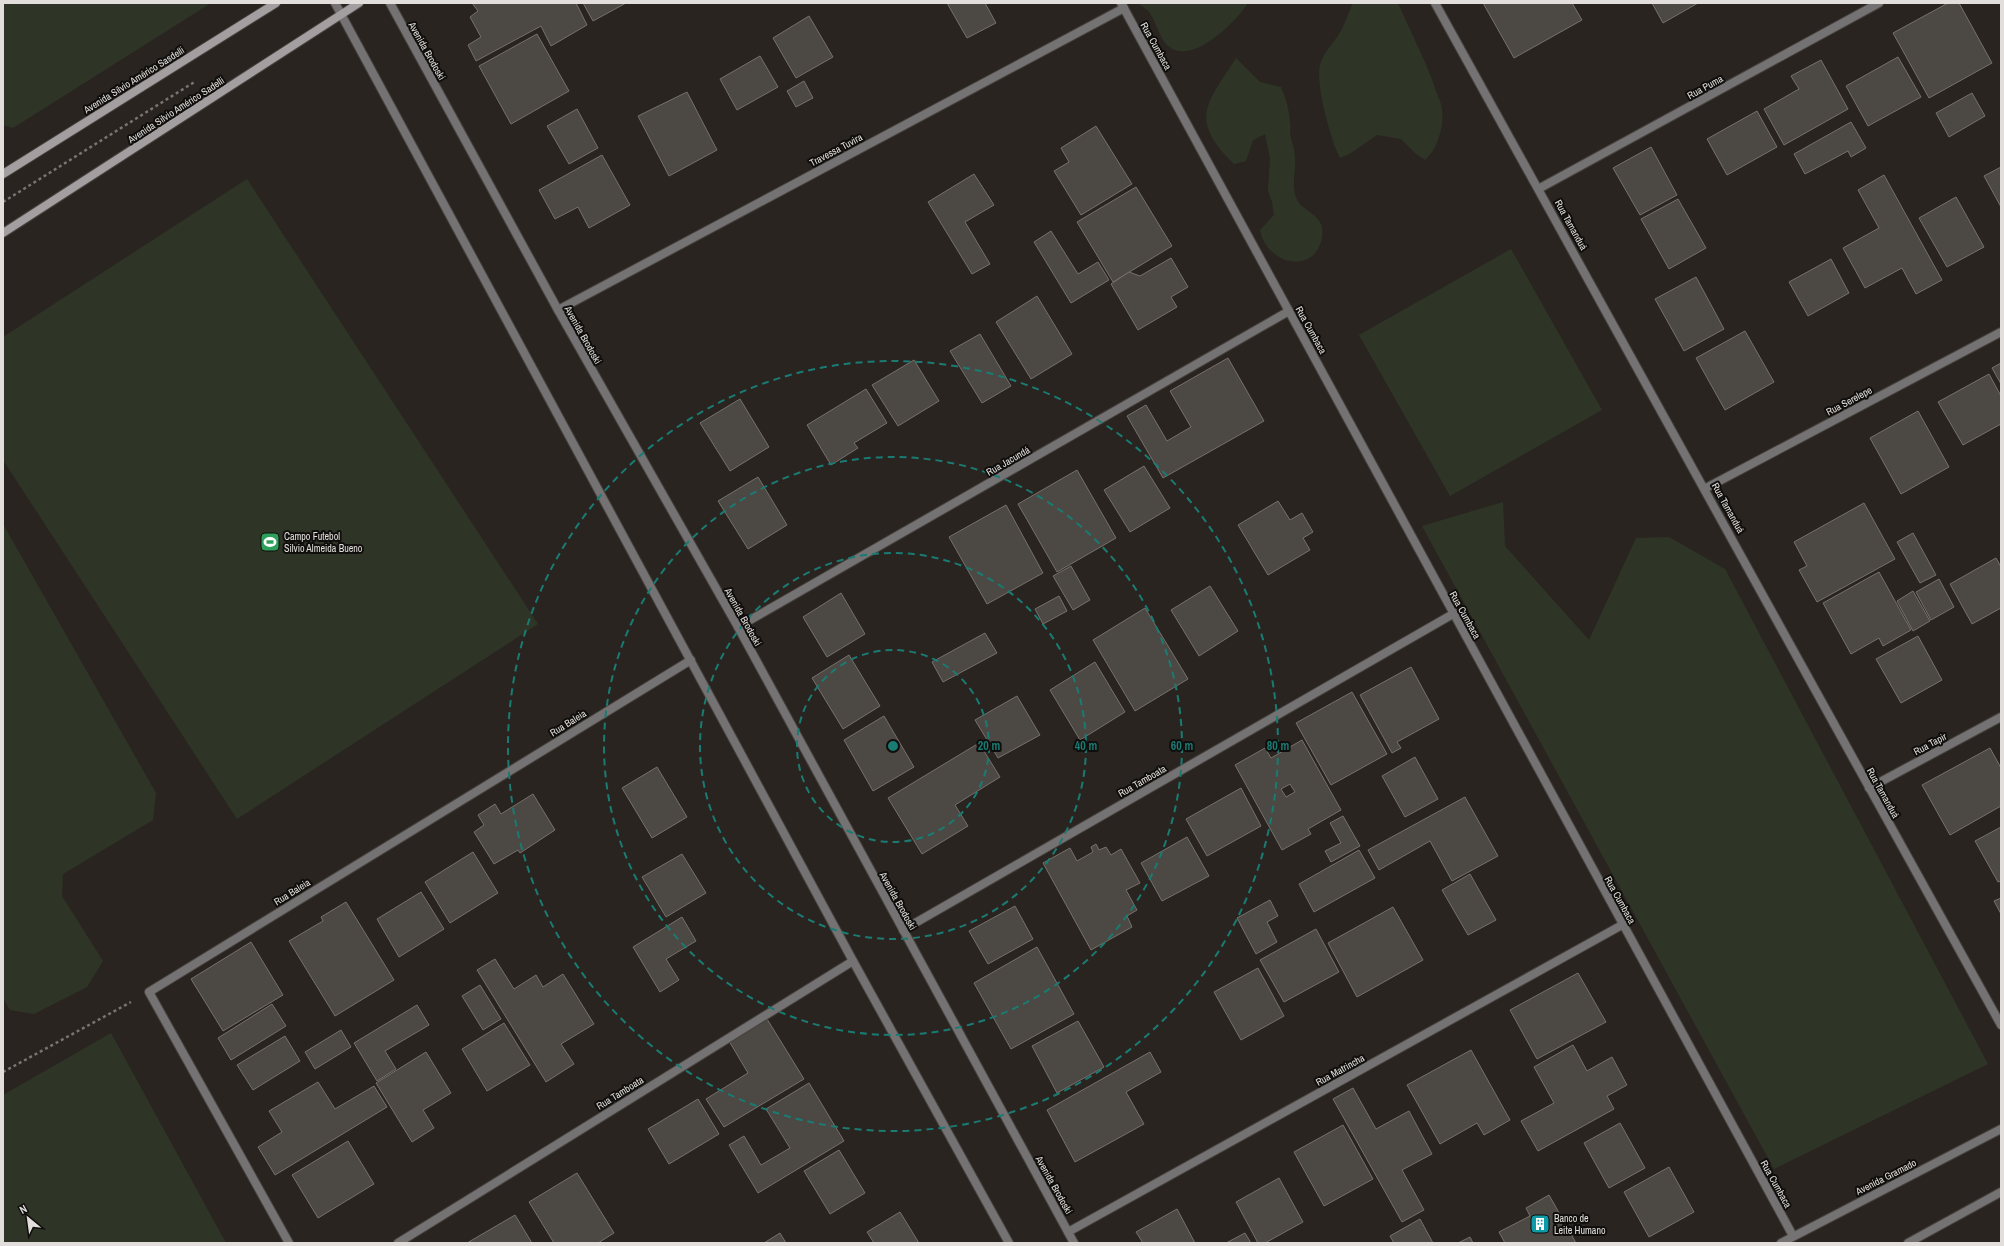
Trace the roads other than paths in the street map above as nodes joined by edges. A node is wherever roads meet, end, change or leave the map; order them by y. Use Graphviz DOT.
graph roads {
  1 [pos="276,3"];
  2 [pos="335,3"];
  3 [pos="359,3"];
  4 [pos="390,3"];
  5 [pos="1435,3"];
  6 [pos="1879,3"];
  7 [pos="1123,5"];
  8 [pos="341,16"];
  9 [pos="4,171"];
  10 [pos="1540,188"];
  11 [pos="3,233"];
  12 [pos="558,310"];
  13 [pos="1289,311"];
  14 [pos="2001,332"];
  15 [pos="1706,488"];
  16 [pos="1453,614"];
  17 [pos="738,627"];
  18 [pos="691,660"];
  19 [pos="2001,717"];
  20 [pos="1869,788"];
  21 [pos="1622,925"];
  22 [pos="903,930"];
  23 [pos="854,961"];
  24 [pos="2001,1024"];
  25 [pos="2001,1129"];
  26 [pos="2001,1192"];
  27 [pos="1068,1232"];
  28 [pos="1793,1236"];
  29 [pos="289,1243"];
  30 [pos="398,1243"];
  31 [pos="1009,1243"];
  32 [pos="1074,1243"];
  33 [pos="1780,1243"];
  34 [pos="1908,1243"];
  1 -- 9 [label="main road, Avenida Sílvio Américo Sasdelli"];
  2 -- 8 [label="street"];
  3 -- 8 [label="main road, Avenida Silvio Américo Sadelli"];
  4 -- 12 [label="street, Avenida Brodoski"];
  5 -- 10 [label="street, Rua Tamanduá"];
  6 -- 10 [label="street, Rua Puma"];
  7 -- 12 [label="street, Travessa Tuvira"];
  7 -- 13 [label="street, Rua Cumbaca"];
  8 -- 11 [label="main road, Avenida Silvio Américo Sadelli"];
  8 -- 18 [label="street"];
  10 -- 15 [label="street, Rua Tamanduá"];
  12 -- 17 [label="street, Avenida Brodoski"];
  13 -- 16 [label="street, Rua Cumbaca"];
  13 -- 17 [label="street, Rua Jacundá"];
  14 -- 15 [label="street, Rua Serelepe"];
  15 -- 20 [label="street, Rua Tamanduá"];
  16 -- 21 [label="street, Rua Cumbaca"];
  16 -- 22 [label="street, Rua Tamboata"];
  17 -- 22 [label="street, Avenida Brodoski"];
  18 -- 23 [label="street"];
  18 -- 29 [label="street, Rua Baleia"];
  19 -- 20 [label="street, Rua Tapir"];
  20 -- 24 [label="street, Rua Tamanduá"];
  21 -- 27 [label="street, Rua Matrincha"];
  21 -- 28 [label="street, Rua Cumbaca"];
  22 -- 27 [label="street, Avenida Brodoski"];
  23 -- 30 [label="street, Rua Tamboata"];
  23 -- 31 [label="street"];
  25 -- 28 [label="street, Avenida Gramado"];
  26 -- 34 [label="street"];
  27 -- 32 [label="street, Avenida Brodoski"];
  28 -- 33 [label="street, Avenida Gramado"];
}
